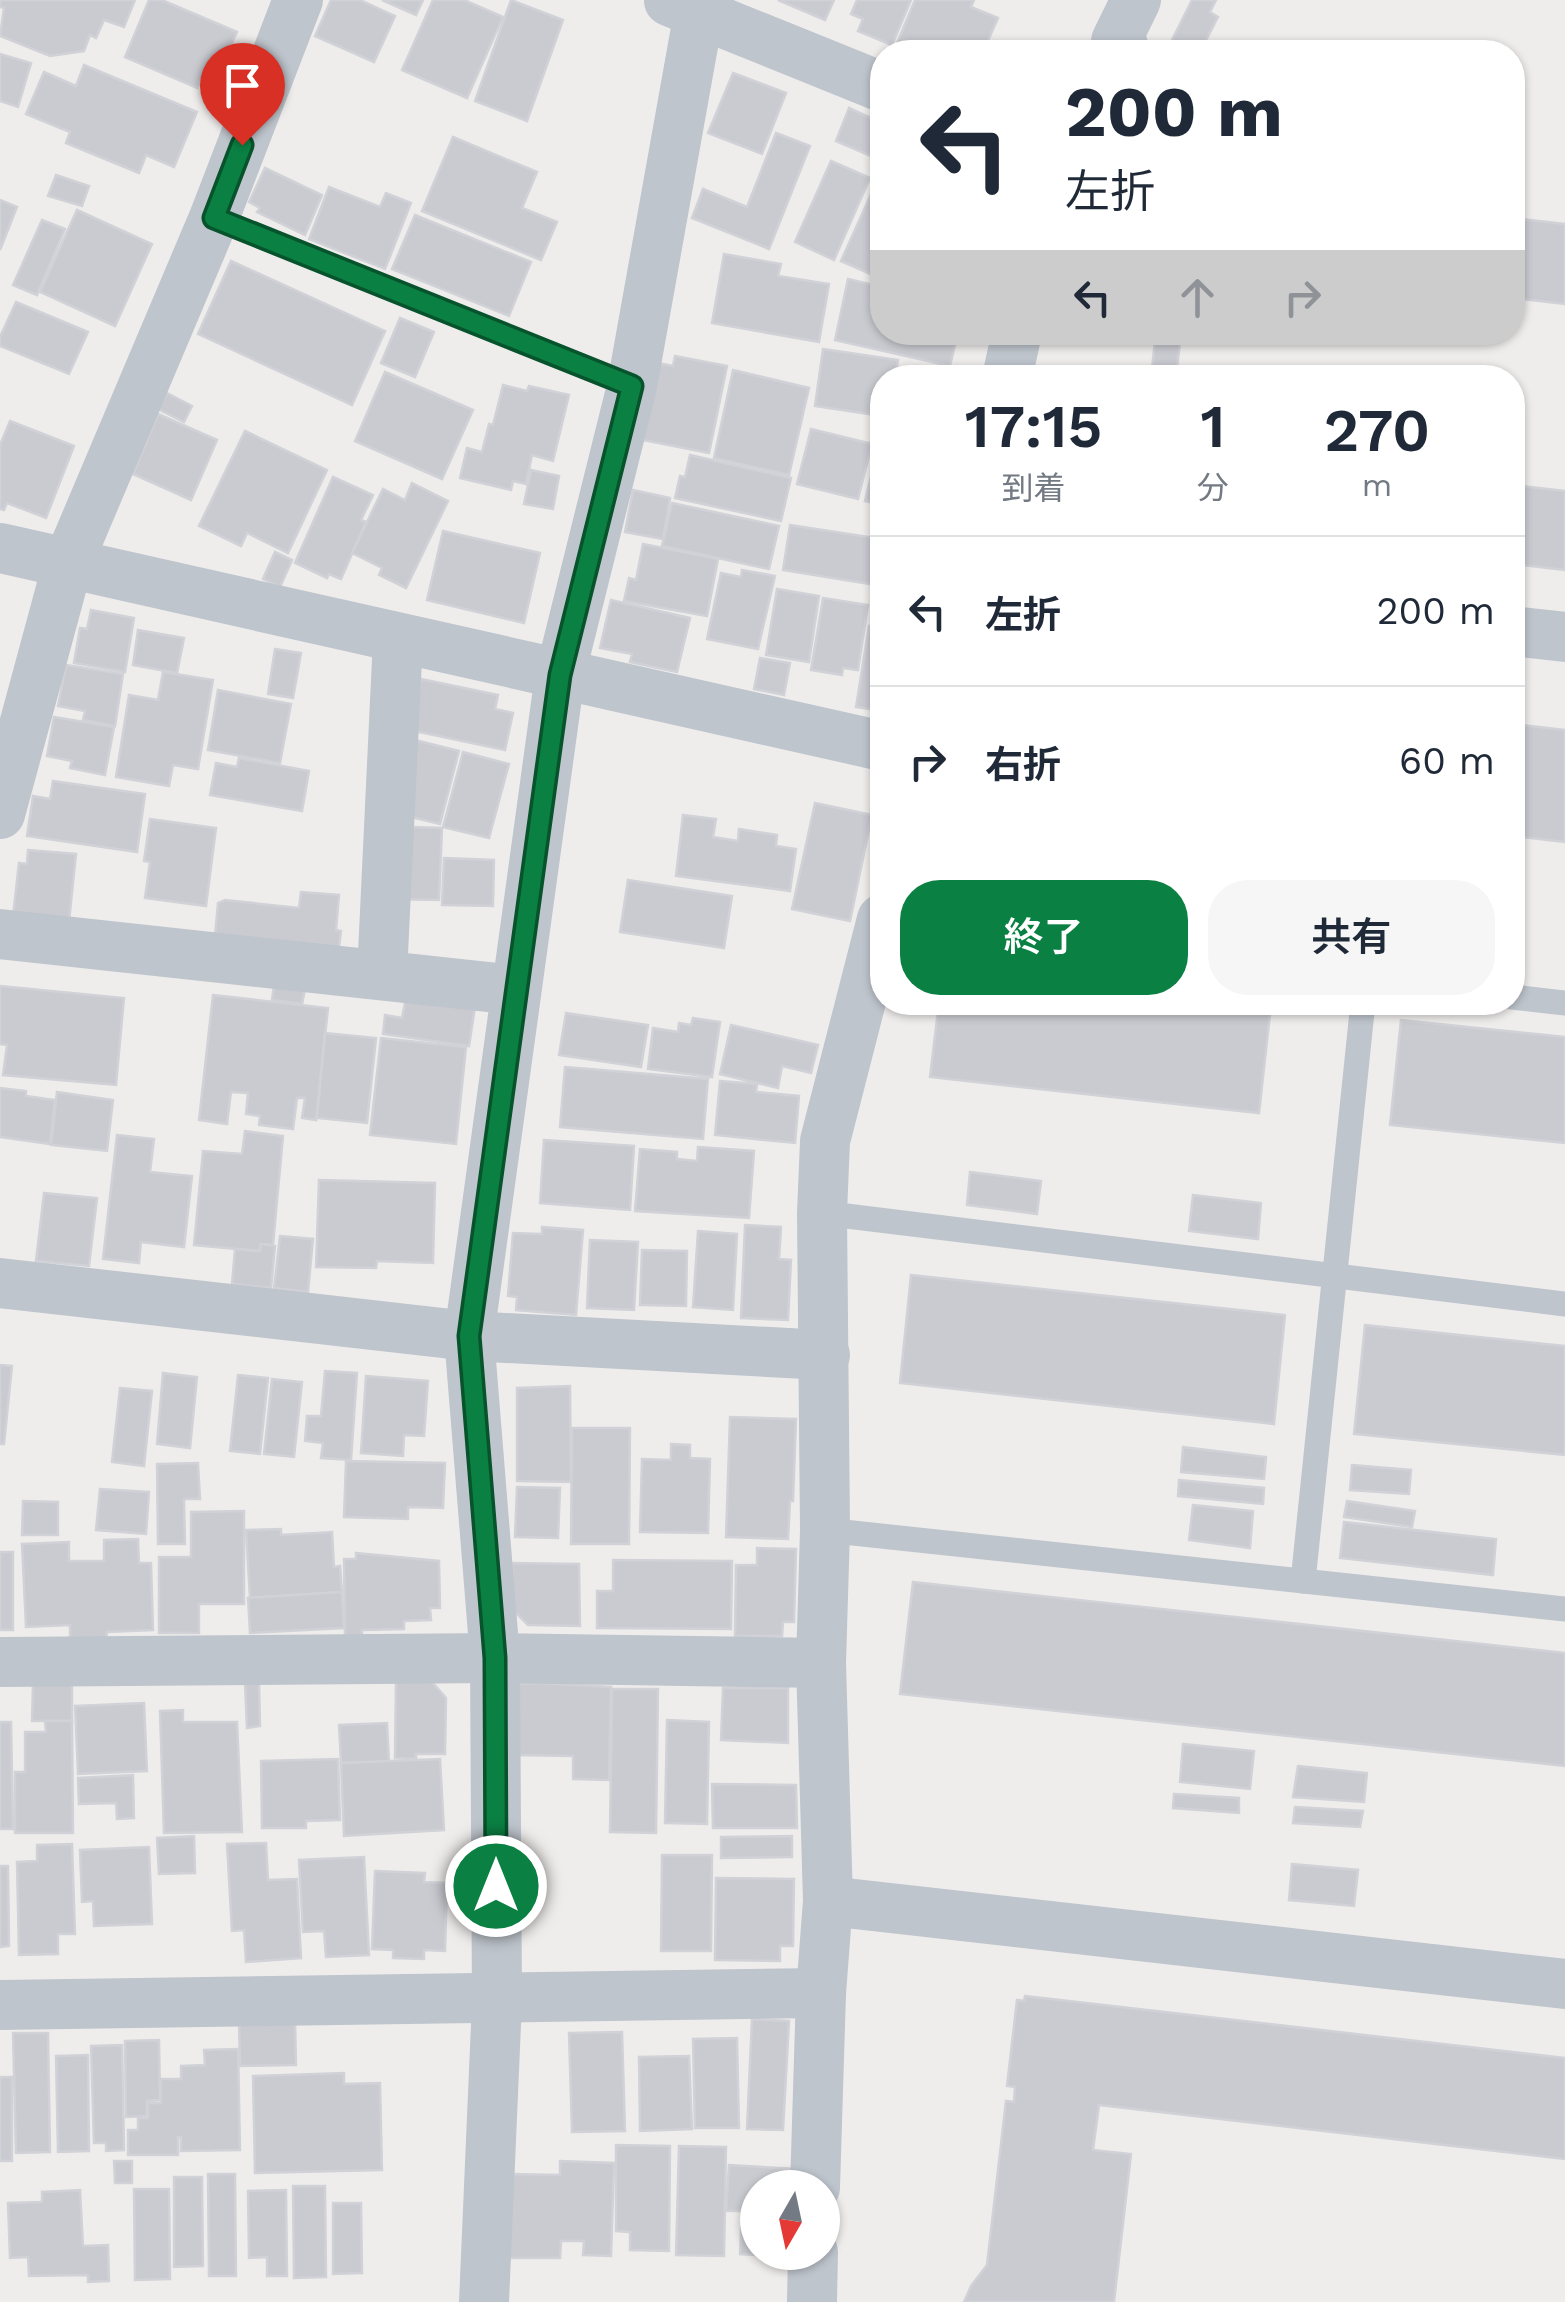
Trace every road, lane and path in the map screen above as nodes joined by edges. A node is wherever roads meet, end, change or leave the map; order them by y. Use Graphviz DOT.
graph roads {
  1 [pos="298,0"];
  2 [pos="1136,0"];
  3 [pos="691,4"];
  4 [pos="1116,40"];
  5 [pos="870,82"];
  6 [pos="214,218"];
  7 [pos="632,386"];
  8 [pos="0,548"];
  9 [pos="68,563"];
  10 [pos="1525,632"];
  11 [pos="1565,637"];
  12 [pos="398,638"];
  13 [pos="560,675"];
  14 [pos="870,743"];
  15 [pos="0,814"];
  16 [pos="0,934"];
  17 [pos="870,966"];
  18 [pos="382,975"];
  19 [pos="516,990"];
  20 [pos="1525,998"];
  21 [pos="1565,1002"];
  22 [pos="1363,1015"];
  23 [pos="822,1213"];
  24 [pos="1334,1276"];
  25 [pos="0,1282"];
  26 [pos="1565,1304"];
  27 [pos="469,1336"];
  28 [pos="825,1355"];
  29 [pos="826,1530"];
  30 [pos="1303,1581"];
  31 [pos="1565,1609"];
  32 [pos="495,1658"];
  33 [pos="0,1662"];
  34 [pos="820,1663"];
  35 [pos="828,1901"];
  36 [pos="1565,1984"];
  37 [pos="820,1993"];
  38 [pos="497,2000"];
  39 [pos="0,2005"];
  40 [pos="815,2170"];
  41 [pos="813,2270"];
  42 [pos="484,2302"];
  43 [pos="812,2302"];
  1 -- 6 [label="street"];
  2 -- 4 [label="street"];
  3 -- 5 [label="street"];
  3 -- 7 [label="street"];
  6 -- 7 [label="lane"];
  6 -- 9 [label="street"];
  7 -- 13 [label="street"];
  8 -- 9 [label="street"];
  9 -- 12 [label="street"];
  9 -- 15 [label="street"];
  10 -- 11 [label="street"];
  12 -- 13 [label="street"];
  12 -- 18 [label="street"];
  13 -- 14 [label="street"];
  13 -- 19 [label="street"];
  16 -- 18 [label="street"];
  17 -- 23 [label="street"];
  18 -- 19 [label="street"];
  19 -- 27 [label="street"];
  20 -- 21 [label="lane"];
  22 -- 24 [label="lane"];
  23 -- 24 [label="lane"];
  23 -- 28 [label="street"];
  24 -- 26 [label="lane"];
  24 -- 30 [label="lane"];
  25 -- 27 [label="street"];
  27 -- 28 [label="street"];
  27 -- 32 [label="street"];
  28 -- 29 [label="street"];
  29 -- 30 [label="lane"];
  29 -- 34 [label="street"];
  30 -- 31 [label="lane"];
  32 -- 33 [label="street"];
  32 -- 34 [label="street"];
  32 -- 38 [label="street"];
  34 -- 35 [label="street"];
  35 -- 36 [label="street"];
  35 -- 37 [label="street"];
  37 -- 38 [label="street"];
  37 -- 40 [label="street"];
  38 -- 39 [label="street"];
  38 -- 42 [label="street"];
  41 -- 43 [label="street"];
}
